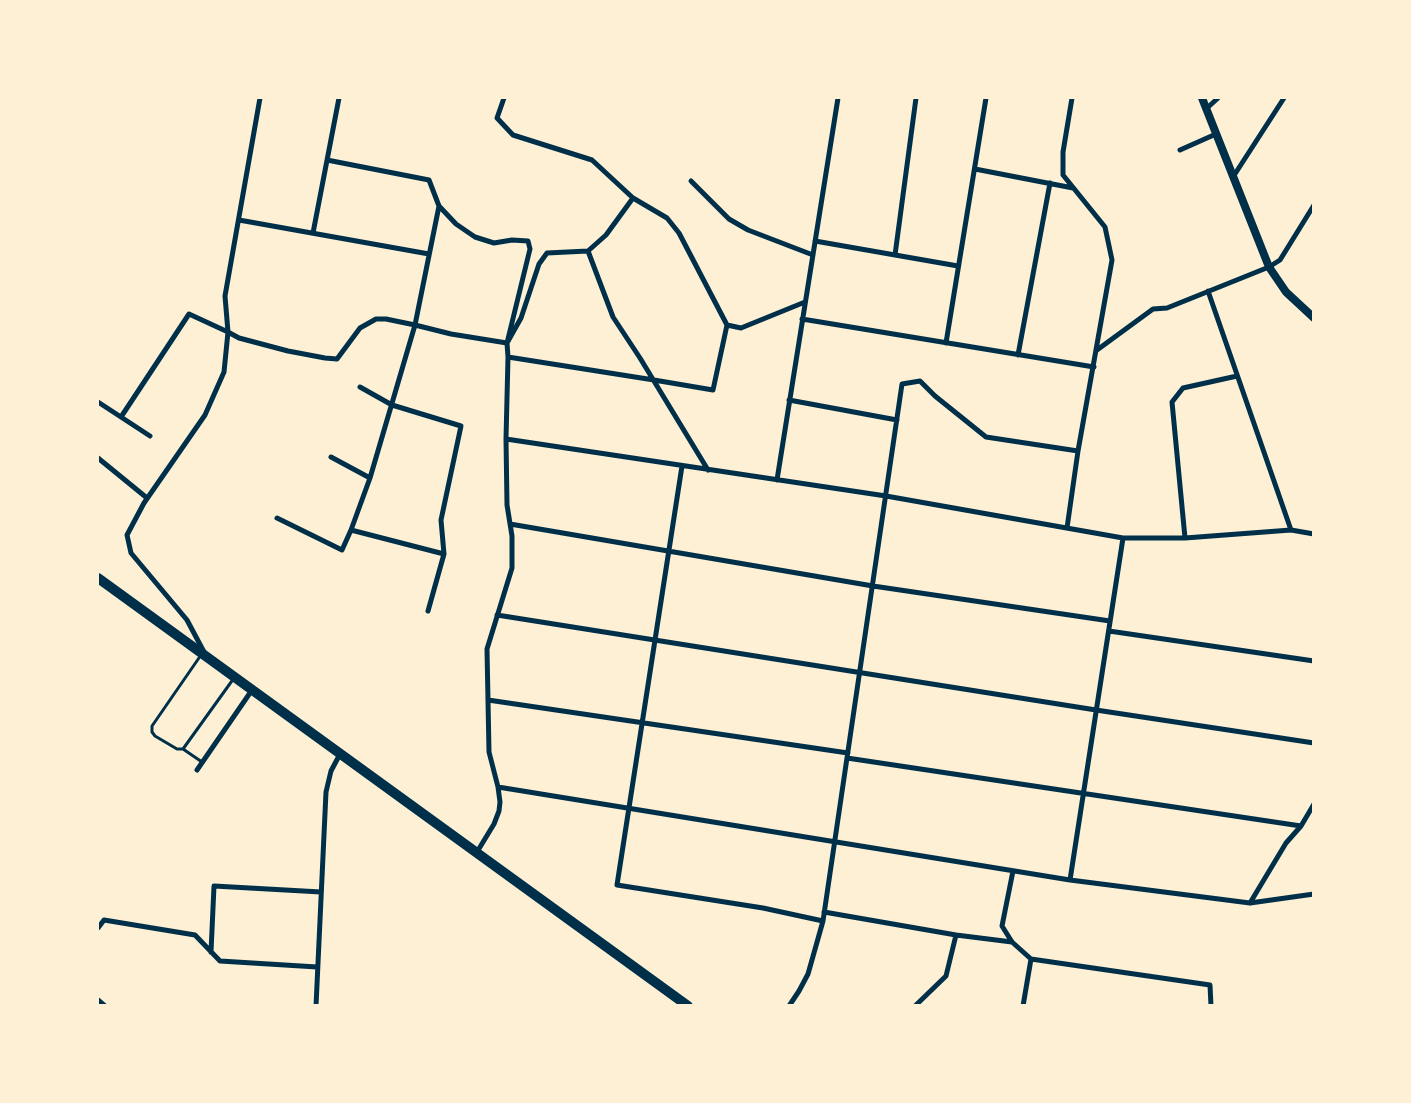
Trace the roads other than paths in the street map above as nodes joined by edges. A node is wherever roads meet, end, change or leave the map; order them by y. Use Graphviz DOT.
graph roads {
  1 [pos="260,98"];
  2 [pos="338,98"];
  3 [pos="504,98"];
  4 [pos="838,98"];
  5 [pos="916,98"];
  6 [pos="986,98"];
  7 [pos="1072,98"];
  8 [pos="1202,98"];
  9 [pos="1218,98"];
  10 [pos="1284,98"];
  11 [pos="1206,109"];
  12 [pos="1216,134"];
  13 [pos="1180,150"];
  14 [pos="327,160"];
  15 [pos="975,169"];
  16 [pos="1233,177"];
  17 [pos="691,181"];
  18 [pos="1050,183"];
  19 [pos="1073,188"];
  20 [pos="633,198"];
  21 [pos="1314,205"];
  22 [pos="439,206"];
  23 [pos="239,220"];
  24 [pos="313,233"];
  25 [pos="815,241"];
  26 [pos="588,251"];
  27 [pos="429,254"];
  28 [pos="813,255"];
  29 [pos="895,255"];
  30 [pos="958,266"];
  31 [pos="1269,267"];
  32 [pos="1208,291"];
  33 [pos="805,302"];
  34 [pos="1314,318"];
  35 [pos="802,319"];
  36 [pos="415,325"];
  37 [pos="727,325"];
  38 [pos="228,332"];
  39 [pos="507,343"];
  40 [pos="946,343"];
  41 [pos="1097,350"];
  42 [pos="1018,355"];
  43 [pos="508,357"];
  44 [pos="1094,367"];
  45 [pos="1237,376"];
  46 [pos="654,380"];
  47 [pos="360,387"];
  48 [pos="789,400"];
  49 [pos="98,402"];
  50 [pos="392,405"];
  51 [pos="120,417"];
  52 [pos="897,420"];
  53 [pos="150,436"];
  54 [pos="506,439"];
  55 [pos="1078,451"];
  56 [pos="331,457"];
  57 [pos="98,458"];
  58 [pos="682,466"];
  59 [pos="708,470"];
  60 [pos="370,478"];
  61 [pos="777,480"];
  62 [pos="886,496"];
  63 [pos="147,498"];
  64 [pos="277,518"];
  65 [pos="510,524"];
  66 [pos="1067,528"];
  67 [pos="351,530"];
  68 [pos="1291,530"];
  69 [pos="1314,534"];
  70 [pos="1123,538"];
  71 [pos="1185,538"];
  72 [pos="669,551"];
  73 [pos="444,554"];
  74 [pos="98,578"];
  75 [pos="873,586"];
  76 [pos="428,611"];
  77 [pos="497,615"];
  78 [pos="1110,621"];
  79 [pos="1109,631"];
  80 [pos="655,640"];
  81 [pos="204,655"];
  82 [pos="1314,661"];
  83 [pos="860,672"];
  84 [pos="234,677"];
  85 [pos="252,690"];
  86 [pos="488,700"];
  87 [pos="1096,710"];
  88 [pos="642,723"];
  89 [pos="1314,743"];
  90 [pos="183,749"];
  91 [pos="340,754"];
  92 [pos="848,756"];
  93 [pos="202,762"];
  94 [pos="197,770"];
  95 [pos="498,787"];
  96 [pos="1083,794"];
  97 [pos="1314,804"];
  98 [pos="629,808"];
  99 [pos="1301,826"];
  100 [pos="835,842"];
  101 [pos="477,852"];
  102 [pos="1013,871"];
  103 [pos="1070,880"];
  104 [pos="321,892"];
  105 [pos="1314,894"];
  106 [pos="1250,903"];
  107 [pos="824,912"];
  108 [pos="823,921"];
  109 [pos="98,928"];
  110 [pos="956,935"];
  111 [pos="1012,942"];
  112 [pos="211,952"];
  113 [pos="1032,959"];
  114 [pos="318,967"];
  115 [pos="98,1000"];
  116 [pos="105,1006"];
  117 [pos="316,1006"];
  118 [pos="688,1006"];
  119 [pos="788,1006"];
  120 [pos="915,1006"];
  121 [pos="1023,1006"];
  122 [pos="1211,1006"];
  1 -- 23 [label="street"];
  2 -- 14 [label="street"];
  3 -- 20 [label="street"];
  4 -- 25 [label="street"];
  5 -- 29 [label="street"];
  6 -- 15 [label="street"];
  7 -- 19 [label="street"];
  8 -- 11 [label="street"];
  9 -- 11 [label="street"];
  10 -- 16 [label="street"];
  11 -- 12 [label="street"];
  12 -- 13 [label="street"];
  12 -- 16 [label="street"];
  14 -- 22 [label="street"];
  14 -- 24 [label="street"];
  15 -- 18 [label="street"];
  15 -- 30 [label="street"];
  16 -- 31 [label="street"];
  17 -- 28 [label="street"];
  18 -- 19 [label="street"];
  18 -- 42 [label="street"];
  19 -- 41 [label="street"];
  20 -- 26 [label="street"];
  20 -- 37 [label="street"];
  21 -- 31 [label="street"];
  22 -- 27 [label="street"];
  22 -- 39 [label="street"];
  23 -- 24 [label="street"];
  23 -- 38 [label="street"];
  24 -- 27 [label="street"];
  25 -- 28 [label="street"];
  25 -- 29 [label="street"];
  26 -- 39 [label="street"];
  26 -- 46 [label="street"];
  27 -- 36 [label="street"];
  28 -- 33 [label="street"];
  29 -- 30 [label="street"];
  30 -- 40 [label="street"];
  31 -- 32 [label="street"];
  31 -- 34 [label="street"];
  32 -- 41 [label="street"];
  32 -- 45 [label="street"];
  33 -- 35 [label="street"];
  33 -- 37 [label="street"];
  35 -- 40 [label="street"];
  35 -- 48 [label="street"];
  36 -- 38 [label="street"];
  36 -- 39 [label="street"];
  36 -- 50 [label="street"];
  37 -- 46 [label="street"];
  38 -- 51 [label="street"];
  38 -- 63 [label="street"];
  39 -- 43 [label="street"];
  40 -- 42 [label="street"];
  41 -- 44 [label="street"];
  42 -- 44 [label="street"];
  43 -- 46 [label="street"];
  43 -- 54 [label="street"];
  44 -- 55 [label="street"];
  45 -- 68 [label="street"];
  45 -- 71 [label="street"];
  46 -- 59 [label="street"];
  47 -- 50 [label="street"];
  48 -- 52 [label="street"];
  48 -- 61 [label="street"];
  49 -- 51 [label="street"];
  50 -- 60 [label="street"];
  50 -- 73 [label="street"];
  51 -- 53 [label="street"];
  52 -- 55 [label="street"];
  52 -- 62 [label="street"];
  54 -- 58 [label="street"];
  54 -- 65 [label="street"];
  55 -- 66 [label="street"];
  56 -- 60 [label="street"];
  57 -- 63 [label="street"];
  58 -- 59 [label="street"];
  58 -- 72 [label="street"];
  59 -- 61 [label="street"];
  60 -- 67 [label="street"];
  61 -- 62 [label="street"];
  62 -- 66 [label="street"];
  62 -- 75 [label="street"];
  63 -- 81 [label="street"];
  64 -- 67 [label="street"];
  65 -- 72 [label="street"];
  65 -- 77 [label="street"];
  66 -- 70 [label="street"];
  67 -- 73 [label="street"];
  68 -- 69 [label="street"];
  68 -- 71 [label="street"];
  70 -- 71 [label="street"];
  70 -- 78 [label="street"];
  72 -- 75 [label="street"];
  72 -- 80 [label="street"];
  73 -- 76 [label="street"];
  74 -- 81 [label="highway"];
  75 -- 78 [label="street"];
  75 -- 83 [label="street"];
  77 -- 80 [label="street"];
  77 -- 86 [label="street"];
  78 -- 79 [label="street"];
  79 -- 82 [label="street"];
  79 -- 87 [label="street"];
  80 -- 83 [label="street"];
  80 -- 88 [label="street"];
  81 -- 84 [label="highway"];
  81 -- 90 [label="lane"];
  83 -- 87 [label="street"];
  83 -- 92 [label="street"];
  84 -- 85 [label="highway"];
  84 -- 90 [label="lane"];
  85 -- 91 [label="highway"];
  85 -- 93 [label="street"];
  86 -- 88 [label="street"];
  86 -- 95 [label="street"];
  87 -- 89 [label="street"];
  87 -- 96 [label="street"];
  88 -- 92 [label="street"];
  88 -- 98 [label="street"];
  90 -- 93 [label="lane"];
  91 -- 101 [label="highway"];
  91 -- 104 [label="street"];
  92 -- 96 [label="street"];
  92 -- 100 [label="street"];
  93 -- 94 [label="street"];
  95 -- 98 [label="street"];
  95 -- 101 [label="street"];
  96 -- 99 [label="street"];
  96 -- 103 [label="street"];
  97 -- 99 [label="street"];
  98 -- 100 [label="street"];
  98 -- 108 [label="street"];
  99 -- 106 [label="street"];
  100 -- 102 [label="street"];
  100 -- 107 [label="street"];
  101 -- 118 [label="highway"];
  102 -- 103 [label="street"];
  102 -- 111 [label="street"];
  103 -- 106 [label="street"];
  104 -- 112 [label="street"];
  104 -- 114 [label="street"];
  105 -- 106 [label="street"];
  107 -- 108 [label="street"];
  107 -- 110 [label="street"];
  108 -- 119 [label="street"];
  109 -- 112 [label="street"];
  110 -- 111 [label="street"];
  110 -- 120 [label="street"];
  111 -- 113 [label="street"];
  112 -- 114 [label="street"];
  113 -- 121 [label="street"];
  113 -- 122 [label="street"];
  114 -- 117 [label="street"];
  115 -- 116 [label="street"];
}
